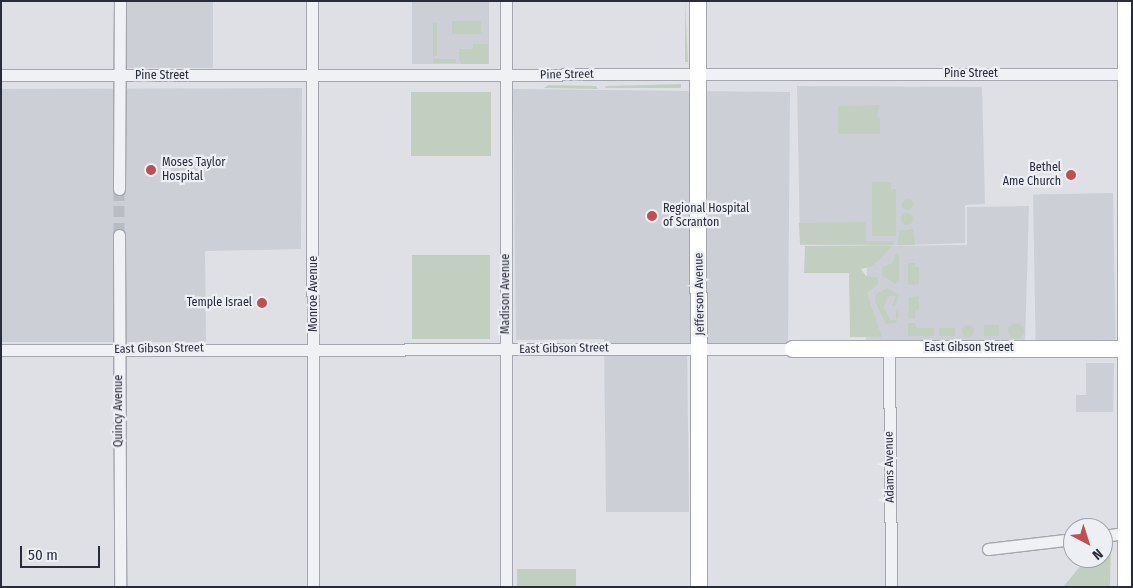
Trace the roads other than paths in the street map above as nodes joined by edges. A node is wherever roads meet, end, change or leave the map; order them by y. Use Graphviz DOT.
graph roads {
  1 [pos="120,1"];
  2 [pos="312,1"];
  3 [pos="506,1"];
  4 [pos="698,1"];
  5 [pos="1126,1"];
  6 [pos="312,74"];
  7 [pos="1129,74"];
  8 [pos="1,75"];
  9 [pos="698,75"];
  10 [pos="120,76"];
  11 [pos="506,76"];
  12 [pos="119,189"];
  13 [pos="119,235"];
  14 [pos="700,348"];
  15 [pos="888,348"];
  16 [pos="506,349"];
  17 [pos="793,349"];
  18 [pos="1,350"];
  19 [pos="118,350"];
  20 [pos="314,350"];
  21 [pos="1128,359"];
  22 [pos="1129,533"];
  23 [pos="1113,535"];
  24 [pos="1063,540"];
  25 [pos="988,548"];
  26 [pos="120,587"];
  27 [pos="313,587"];
  28 [pos="506,587"];
  29 [pos="699,587"];
  30 [pos="892,587"];
  31 [pos="1126,587"];
  1 -- 10 [label="street"];
  2 -- 6 [label="street, Monroe Avenue"];
  3 -- 11 [label="street, Madison Avenue"];
  4 -- 9 [label="street, Jefferson Avenue"];
  5 -- 7 [label="street"];
  6 -- 10 [label="street, Pine Street"];
  6 -- 11 [label="street, Pine Street"];
  6 -- 20 [label="street, Monroe Avenue"];
  7 -- 9 [label="street, Pine Street"];
  7 -- 21 [label="street"];
  8 -- 10 [label="street, Pine Street"];
  9 -- 11 [label="street, Pine Street"];
  9 -- 14 [label="street, Jefferson Avenue"];
  10 -- 12 [label="street"];
  11 -- 16 [label="street, Madison Avenue"];
  13 -- 19 [label="street, Quincy Avenue"];
  14 -- 16 [label="street, East Gibson Street"];
  14 -- 17 [label="street, East Gibson Street"];
  14 -- 29 [label="street, Jefferson Avenue"];
  15 -- 17 [label="street, East Gibson Street"];
  15 -- 21 [label="street, East Gibson Street"];
  15 -- 30 [label="street, Adams Avenue"];
  16 -- 20 [label="street, East Gibson Street"];
  16 -- 28 [label="street, Madison Avenue"];
  18 -- 19 [label="street, East Gibson Street"];
  19 -- 20 [label="street, East Gibson Street"];
  19 -- 26 [label="street, Quincy Avenue"];
  20 -- 27 [label="street, Monroe Avenue"];
  21 -- 22 [label="street"];
  22 -- 23 [label="street"];
  22 -- 31 [label="street"];
  24 -- 25 [label="street"];
}
